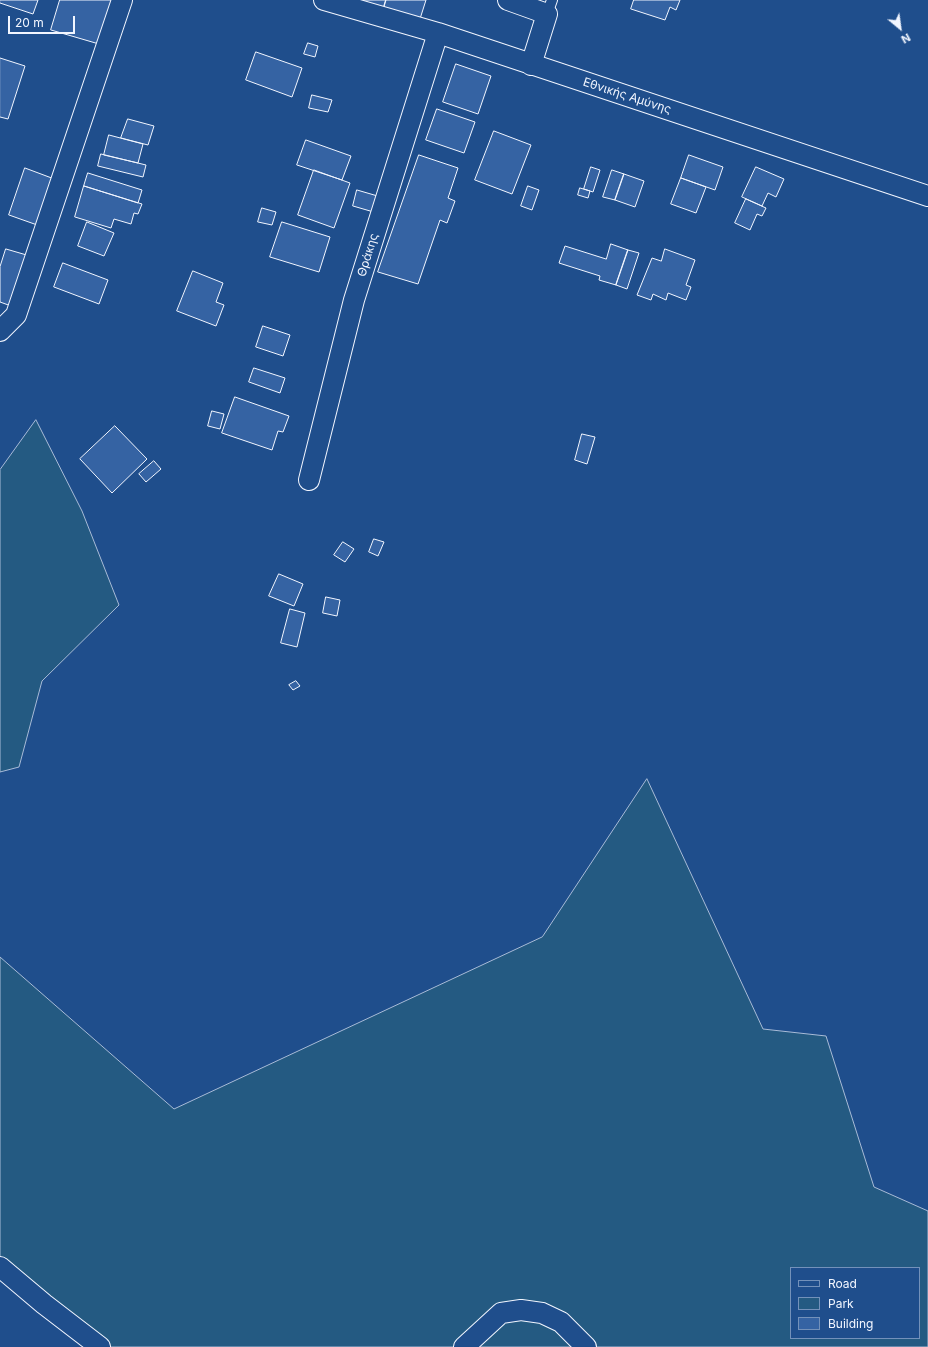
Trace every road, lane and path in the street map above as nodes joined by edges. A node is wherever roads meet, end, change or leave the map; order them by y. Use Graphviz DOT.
graph roads {
  1 [pos="122,0"];
  2 [pos="324,0"];
  3 [pos="508,0"];
  4 [pos="550,7"];
  5 [pos="438,33"];
  6 [pos="531,65"];
  7 [pos="928,196"];
  8 [pos="0,331"];
  9 [pos="309,480"];
  10 [pos="0,1267"];
  11 [pos="100,1347"];
  12 [pos="464,1347"];
  13 [pos="586,1347"];
  1 -- 8 [label="street"];
  2 -- 5 [label="street, Εθνικής Αμύνης"];
  3 -- 4 [label="street"];
  4 -- 6 [label="street"];
  5 -- 6 [label="street, Εθνικής Αμύνης"];
  5 -- 9 [label="street, Θράκης"];
  6 -- 7 [label="street, Εθνικής Αμύνης"];
  10 -- 11 [label="street"];
  12 -- 13 [label="street"];
}
